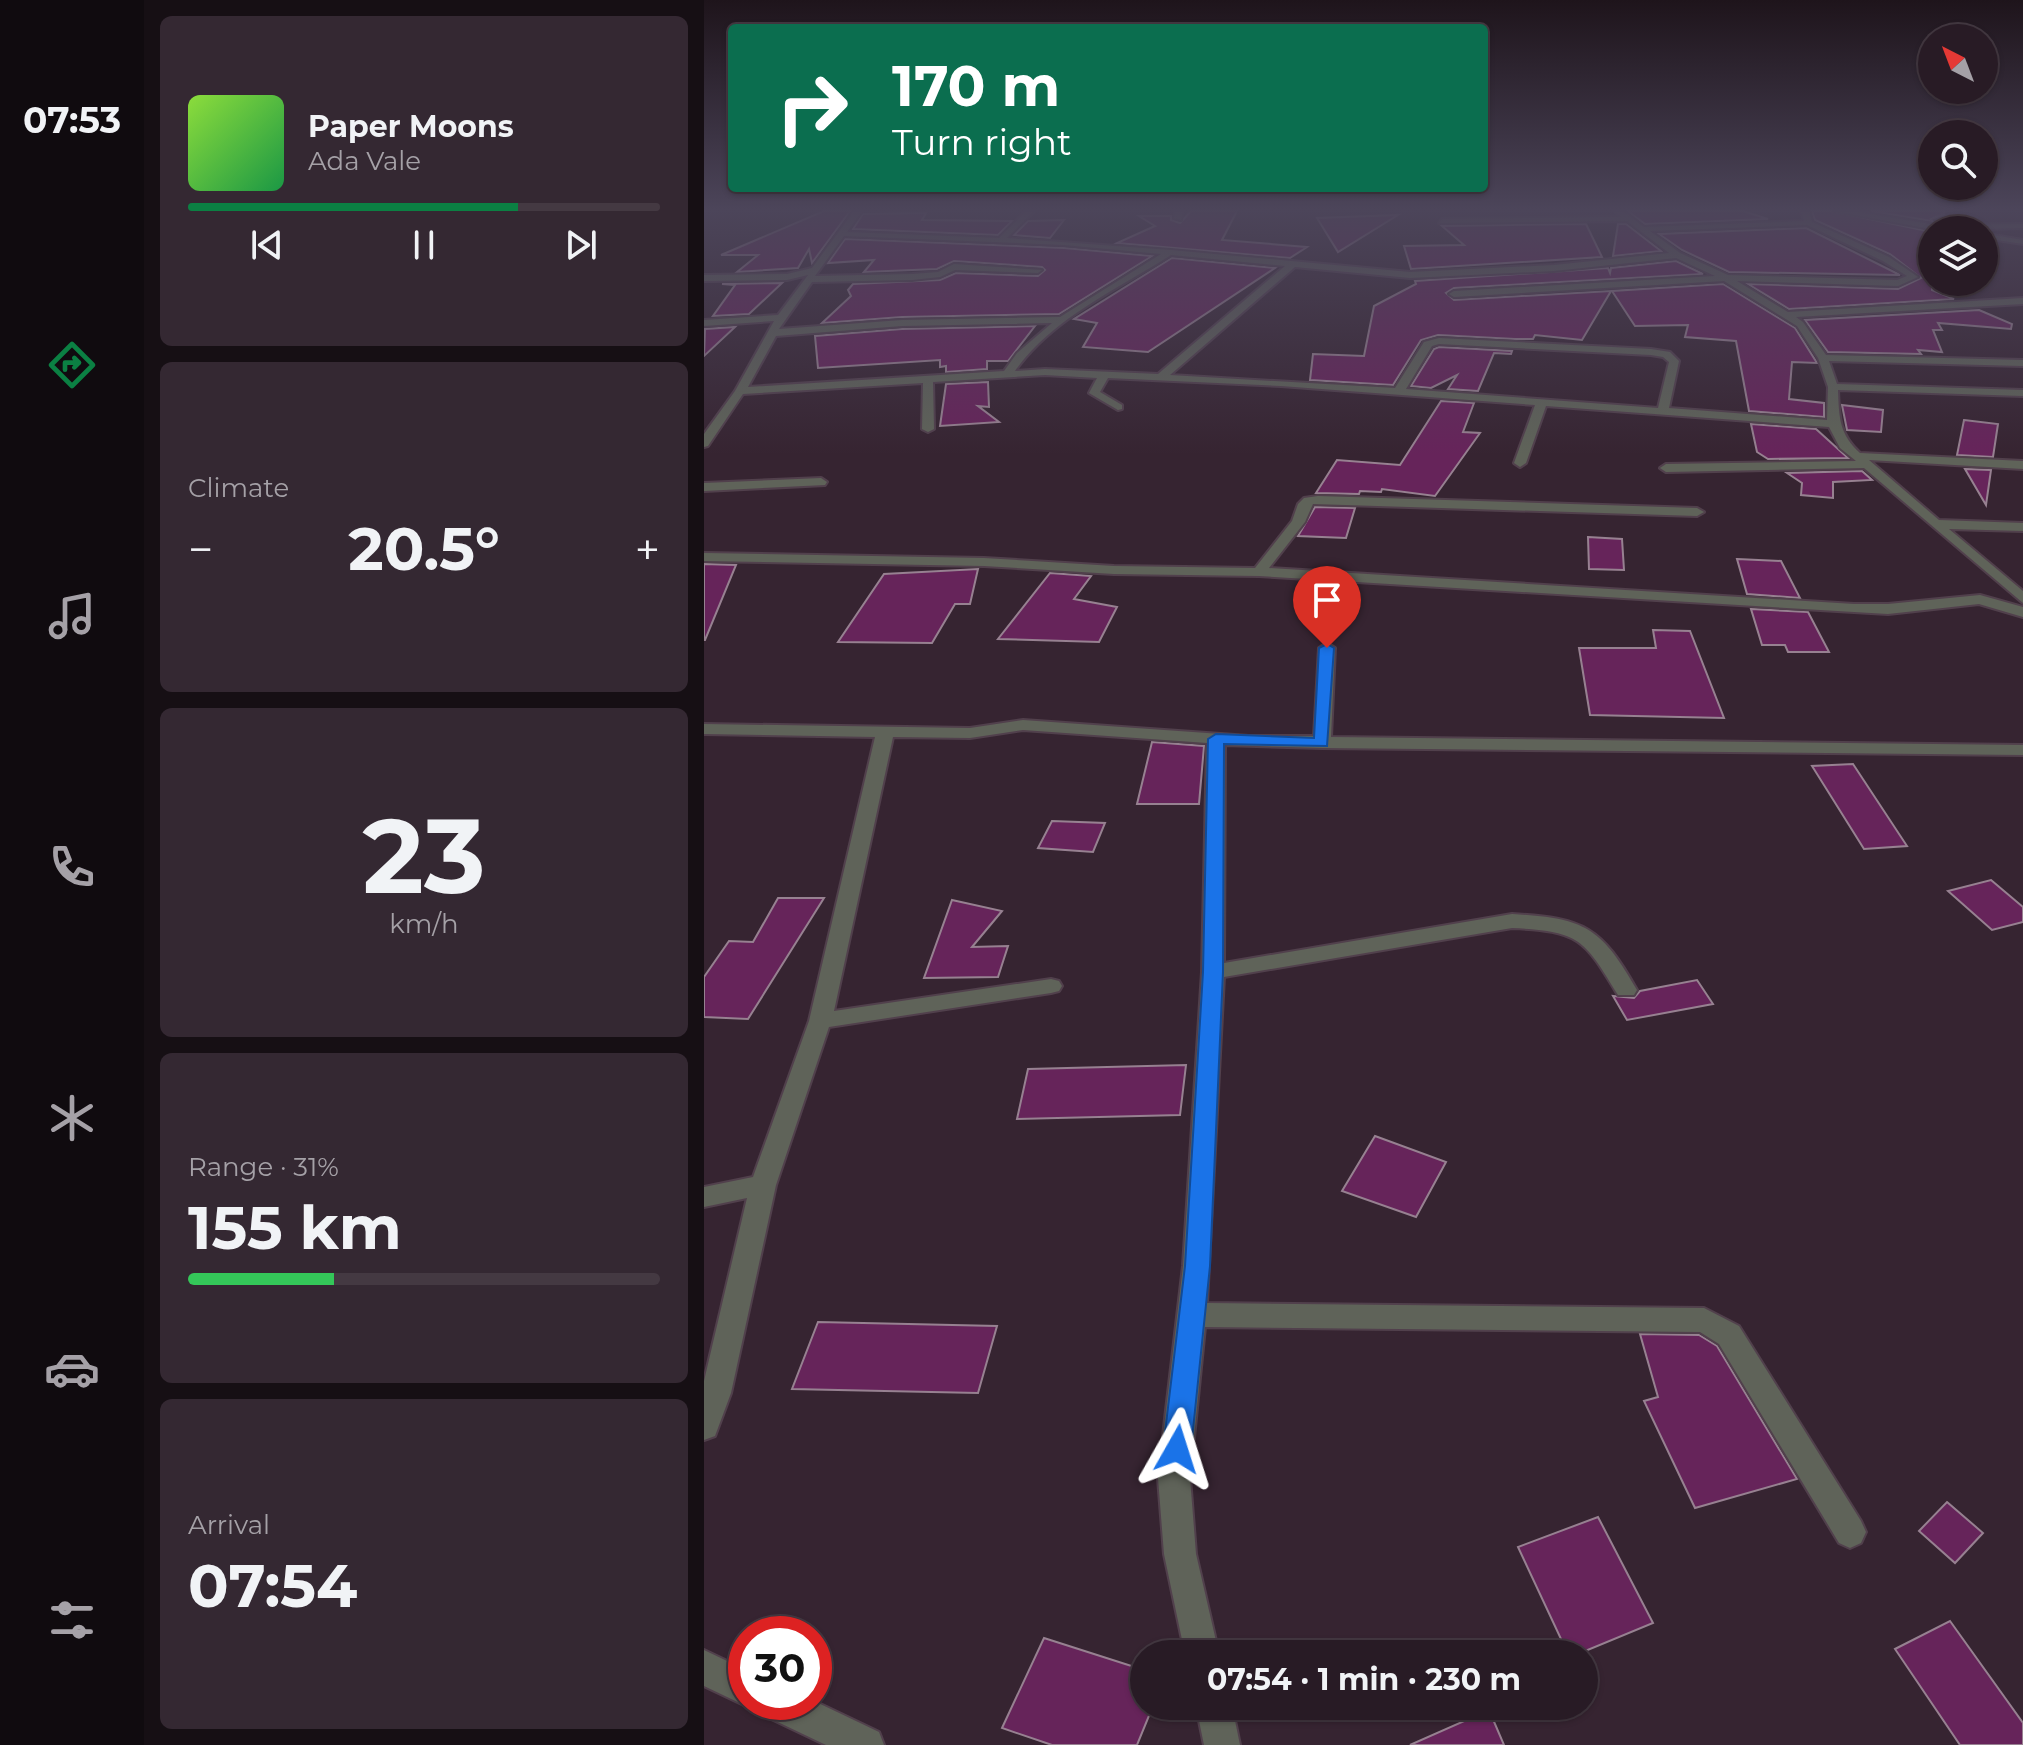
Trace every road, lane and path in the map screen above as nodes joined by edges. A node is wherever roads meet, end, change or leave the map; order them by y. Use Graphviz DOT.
graph roads {
  1 [pos="800,292"];
  2 [pos="1107,292"];
  3 [pos="1260,292"];
  4 [pos="1481,292"];
  5 [pos="1750,292"];
  6 [pos="1454,294"];
  7 [pos="2023,301"];
  8 [pos="1788,315"];
  9 [pos="781,318"];
  10 [pos="1064,320"];
  11 [pos="704,323"];
  12 [pos="772,333"];
  13 [pos="1823,358"];
  14 [pos="2023,363"];
  15 [pos="1009,372"];
  16 [pos="1104,375"];
  17 [pos="1160,378"];
  18 [pos="928,380"];
  19 [pos="1833,387"];
  20 [pos="740,391"];
  21 [pos="1399,391"];
  22 [pos="2023,393"];
  23 [pos="1541,404"];
  24 [pos="1118,407"];
  25 [pos="1663,411"];
  26 [pos="704,416"];
  27 [pos="723,416"];
  28 [pos="1833,424"];
  29 [pos="928,429"];
  30 [pos="704,443"];
  31 [pos="1859,460"];
  32 [pos="1520,463"];
  33 [pos="2023,465"];
  34 [pos="1666,468"];
  35 [pos="821,482"];
  36 [pos="704,487"];
  37 [pos="1697,512"];
  38 [pos="1935,524"];
  39 [pos="2023,527"];
  40 [pos="704,557"];
  41 [pos="1259,572"];
  42 [pos="1999,580"];
  43 [pos="2023,580"];
  44 [pos="1980,599"];
  45 [pos="2023,599"];
  46 [pos="2023,612"];
  47 [pos="1327,648"];
  48 [pos="704,729"];
  49 [pos="885,732"];
  50 [pos="1216,739"];
  51 [pos="1322,743"];
  52 [pos="2023,750"];
  53 [pos="1213,972"];
  54 [pos="1051,986"];
  55 [pos="1626,990"];
  56 [pos="820,1021"];
  57 [pos="763,1185"];
  58 [pos="704,1197"];
  59 [pos="1191,1315"];
  60 [pos="704,1426"];
  61 [pos="1850,1532"];
  62 [pos="1199,1640"];
  63 [pos="704,1668"];
  64 [pos="728,1679"];
  65 [pos="814,1720"];
  66 [pos="1217,1720"];
  67 [pos="866,1745"];
  68 [pos="1222,1745"];
  1 -- 9 [label="street"];
  2 -- 10 [label="street"];
  3 -- 17 [label="street"];
  4 -- 6 [label="street"];
  5 -- 8 [label="street"];
  7 -- 8 [label="street"];
  8 -- 13 [label="street"];
  9 -- 11 [label="street"];
  9 -- 12 [label="street"];
  10 -- 12 [label="street"];
  10 -- 15 [label="street"];
  12 -- 20 [label="street"];
  13 -- 14 [label="street"];
  13 -- 19 [label="street"];
  15 -- 16 [label="street"];
  15 -- 18 [label="street"];
  16 -- 17 [label="street"];
  16 -- 24 [label="street"];
  17 -- 21 [label="street"];
  18 -- 20 [label="street"];
  18 -- 29 [label="street"];
  19 -- 22 [label="street"];
  19 -- 28 [label="street"];
  20 -- 27 [label="street"];
  21 -- 23 [label="street"];
  21 -- 25 [label="street"];
  23 -- 25 [label="street"];
  23 -- 32 [label="street"];
  25 -- 28 [label="street"];
  26 -- 27 [label="street"];
  27 -- 30 [label="street"];
  28 -- 31 [label="street"];
  31 -- 33 [label="street"];
  31 -- 34 [label="street"];
  31 -- 38 [label="street"];
  35 -- 36 [label="street"];
  37 -- 41 [label="street"];
  38 -- 39 [label="street"];
  38 -- 42 [label="street"];
  40 -- 41 [label="street"];
  41 -- 44 [label="street"];
  42 -- 43 [label="street"];
  42 -- 44 [label="street"];
  42 -- 45 [label="street"];
  44 -- 46 [label="street"];
  47 -- 51 [label="street"];
  48 -- 49 [label="street"];
  49 -- 50 [label="street"];
  49 -- 56 [label="street"];
  50 -- 51 [label="street"];
  50 -- 53 [label="street"];
  51 -- 52 [label="street"];
  53 -- 55 [label="street"];
  53 -- 59 [label="street"];
  54 -- 56 [label="street"];
  56 -- 57 [label="street"];
  57 -- 58 [label="street"];
  57 -- 60 [label="street"];
  59 -- 61 [label="street"];
  59 -- 62 [label="street"];
  63 -- 64 [label="street"];
  65 -- 67 [label="street"];
  66 -- 68 [label="street"];
}
